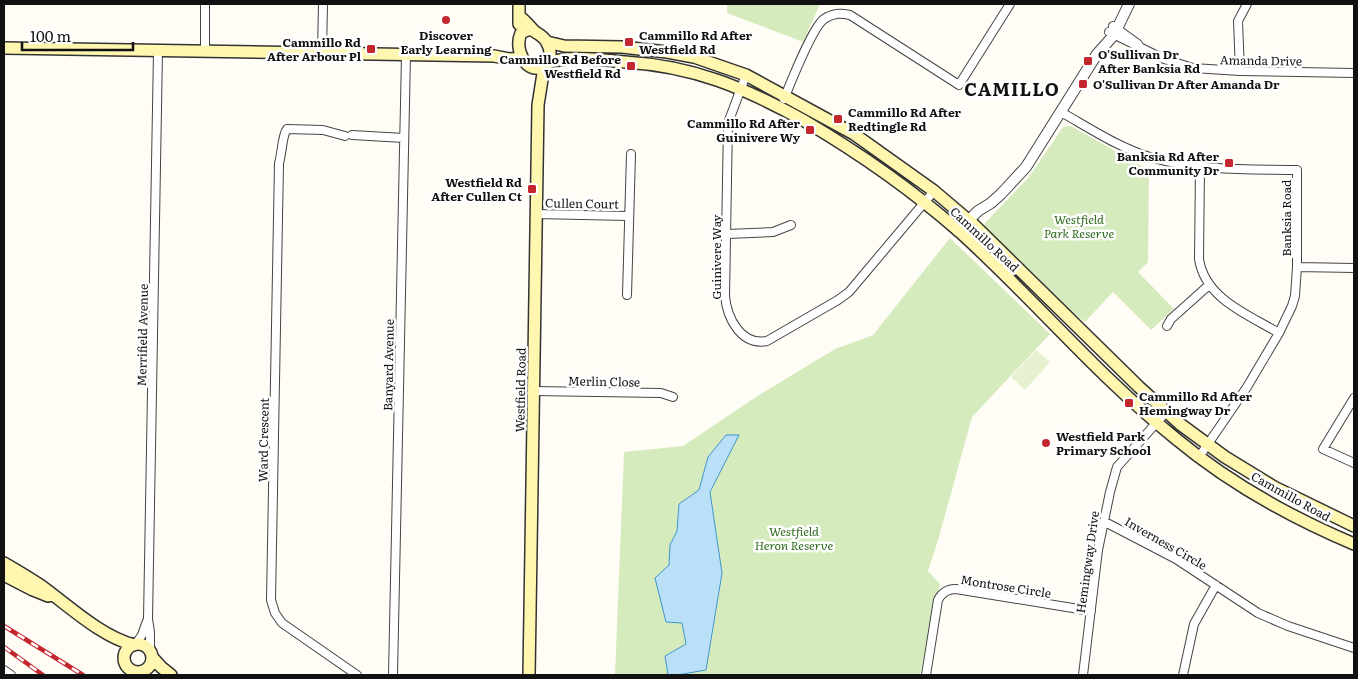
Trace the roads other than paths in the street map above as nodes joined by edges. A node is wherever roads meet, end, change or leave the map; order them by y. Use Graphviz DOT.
graph roads {
  1 [pos="205,4"];
  2 [pos="323,4"];
  3 [pos="519,4"];
  4 [pos="1010,4"];
  5 [pos="1128,4"];
  6 [pos="1246,4"];
  7 [pos="520,17"];
  8 [pos="534,30"];
  9 [pos="1114,30"];
  10 [pos="519,40"];
  11 [pos="547,42"];
  12 [pos="4,48"];
  13 [pos="158,51"];
  14 [pos="205,52"];
  15 [pos="322,53"];
  16 [pos="406,55"];
  17 [pos="494,56"];
  18 [pos="522,58"];
  19 [pos="541,66"];
  20 [pos="1240,71"];
  21 [pos="1354,72"];
  22 [pos="746,74"];
  23 [pos="740,88"];
  24 [pos="785,95"];
  25 [pos="780,108"];
  26 [pos="1061,112"];
  27 [pos="404,138"];
  28 [pos="631,154"];
  29 [pos="1200,167"];
  30 [pos="934,191"];
  31 [pos="925,203"];
  32 [pos="536,214"];
  33 [pos="628,216"];
  34 [pos="971,223"];
  35 [pos="791,225"];
  36 [pos="961,233"];
  37 [pos="727,234"];
  38 [pos="1297,267"];
  39 [pos="1354,268"];
  40 [pos="1209,285"];
  41 [pos="627,295"];
  42 [pos="1167,326"];
  43 [pos="1279,333"];
  44 [pos="533,391"];
  45 [pos="674,396"];
  46 [pos="1354,398"];
  47 [pos="1166,412"];
  48 [pos="1157,423"];
  49 [pos="1208,445"];
  50 [pos="1199,456"];
  51 [pos="1354,463"];
  52 [pos="1105,522"];
  53 [pos="1354,526"];
  54 [pos="1354,544"];
  55 [pos="4,563"];
  56 [pos="4,576"];
  57 [pos="1216,585"];
  58 [pos="60,600"];
  59 [pos="1091,611"];
  60 [pos="148,619"];
  61 [pos="106,632"];
  62 [pos="134,645"];
  63 [pos="1354,648"];
  64 [pos="151,654"];
  65 [pos="125,659"];
  66 [pos="4,670"];
  67 [pos="143,670"];
  68 [pos="11,675"];
  69 [pos="155,675"];
  70 [pos="171,675"];
  71 [pos="357,675"];
  72 [pos="393,675"];
  73 [pos="529,675"];
  74 [pos="926,675"];
  75 [pos="1083,675"];
  76 [pos="1183,675"];
  1 -- 14 [label="street"];
  2 -- 15 [label="street"];
  3 -- 7 [label="main road"];
  4 -- 24 [label="street"];
  5 -- 9 [label="street"];
  6 -- 20 [label="street"];
  7 -- 8 [label="main road"];
  7 -- 10 [label="main road"];
  8 -- 10 [label="main road"];
  8 -- 11 [label="main road"];
  9 -- 20 [label="street, Amanda Drive"];
  9 -- 26 [label="street"];
  10 -- 17 [label="main road"];
  10 -- 18 [label="main road"];
  11 -- 19 [label="main road"];
  11 -- 22 [label="main road, Cammillo Road"];
  12 -- 13 [label="main road"];
  13 -- 14 [label="main road"];
  13 -- 60 [label="street, Merrifield Avenue"];
  14 -- 15 [label="main road"];
  15 -- 16 [label="main road"];
  16 -- 17 [label="main road"];
  16 -- 27 [label="street, Banyard Avenue"];
  17 -- 18 [label="main road"];
  18 -- 19 [label="main road"];
  19 -- 23 [label="main road, Cammillo Road"];
  19 -- 32 [label="main road, Westfield Road"];
  20 -- 21 [label="street, Amanda Drive"];
  22 -- 23 [label="street, Guinivere Way"];
  22 -- 24 [label="main road, Cammillo Road"];
  23 -- 25 [label="main road, Cammillo Road"];
  23 -- 37 [label="street, Guinivere Way"];
  24 -- 25 [label="street"];
  24 -- 30 [label="main road, Cammillo Road"];
  25 -- 31 [label="main road, Cammillo Road"];
  26 -- 29 [label="street, Banksia Road"];
  26 -- 34 [label="street"];
  27 -- 71 [label="street, Ward Crescent"];
  27 -- 72 [label="street, Banyard Avenue"];
  28 -- 33 [label="street, Cullen Court"];
  29 -- 38 [label="street, Banksia Road"];
  29 -- 40 [label="street"];
  30 -- 31 [label="street, Guinivere Way"];
  30 -- 34 [label="main road, Cammillo Road"];
  31 -- 36 [label="main road, Cammillo Road"];
  31 -- 37 [label="street, Guinivere Way"];
  32 -- 33 [label="street, Cullen Court"];
  32 -- 44 [label="main road, Westfield Road"];
  33 -- 41 [label="street, Cullen Court"];
  34 -- 36 [label="street"];
  34 -- 47 [label="main road, Cammillo Road"];
  35 -- 37 [label="street"];
  36 -- 48 [label="main road, Cammillo Road"];
  38 -- 39 [label="street"];
  38 -- 43 [label="street, Banksia Road"];
  40 -- 42 [label="street"];
  40 -- 43 [label="street"];
  43 -- 49 [label="street, Banksia Road"];
  44 -- 45 [label="street, Merlin Close"];
  44 -- 73 [label="main road, Westfield Road"];
  46 -- 51 [label="street"];
  47 -- 48 [label="street, Hemingway Drive"];
  47 -- 49 [label="main road, Cammillo Road"];
  48 -- 50 [label="main road, Cammillo Road"];
  48 -- 52 [label="street, Hemingway Drive"];
  49 -- 50 [label="street, Banksia Road"];
  49 -- 53 [label="main road, Cammillo Road"];
  50 -- 54 [label="main road, Cammillo Road"];
  52 -- 57 [label="street, Inverness Circle"];
  52 -- 59 [label="street, Hemingway Drive"];
  55 -- 58 [label="main road"];
  56 -- 58 [label="main road"];
  57 -- 63 [label="street, Inverness Circle"];
  57 -- 76 [label="street"];
  58 -- 61 [label="main road"];
  59 -- 74 [label="street, Montrose Circle"];
  59 -- 75 [label="street, Hemingway Drive"];
  60 -- 62 [label="street, Merrifield Avenue"];
  60 -- 64 [label="street, Merrifield Avenue"];
  61 -- 62 [label="main road"];
  61 -- 65 [label="main road"];
  62 -- 64 [label="main road"];
  62 -- 65 [label="main road"];
  64 -- 67 [label="main road"];
  64 -- 70 [label="main road"];
  65 -- 67 [label="main road"];
  66 -- 68 [label="street"];
  67 -- 69 [label="main road"];
}
